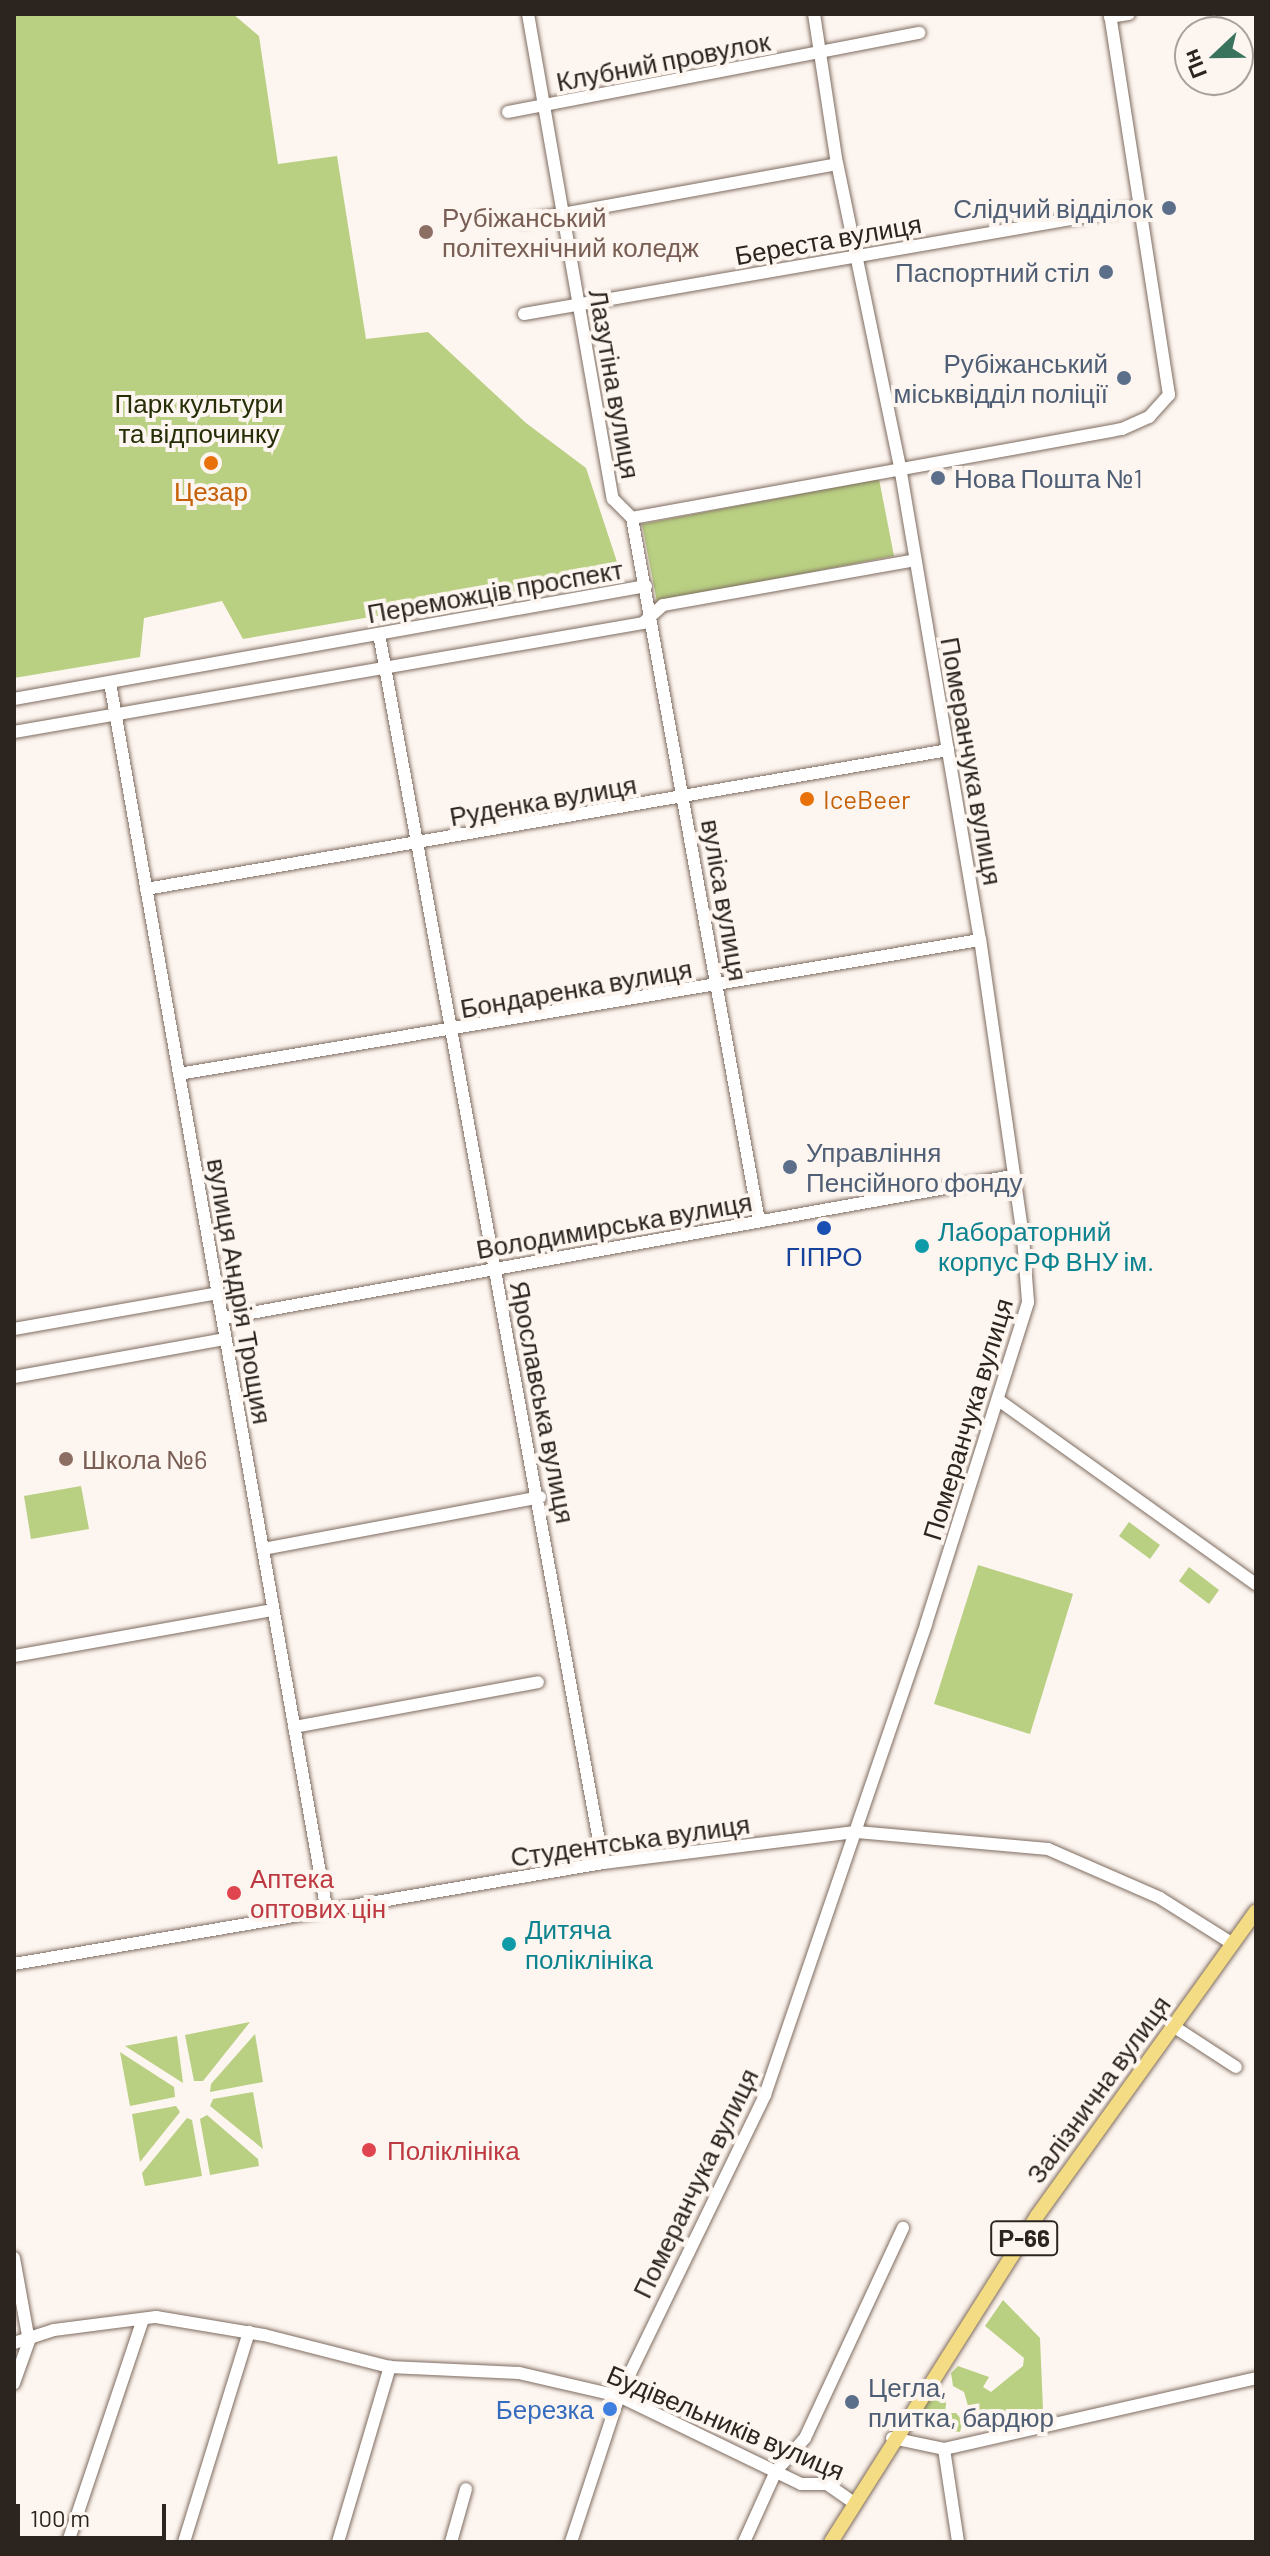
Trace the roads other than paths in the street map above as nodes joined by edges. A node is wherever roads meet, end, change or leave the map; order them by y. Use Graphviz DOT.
graph roads {
  1 [pos="528,14"];
  2 [pos="814,14"];
  3 [pos="1129,14"];
  4 [pos="1110,15"];
  5 [pos="919,33"];
  6 [pos="819,54"];
  7 [pos="544,106"];
  8 [pos="508,112"];
  9 [pos="837,164"];
  10 [pos="1140,207"];
  11 [pos="563,213"];
  12 [pos="524,221"];
  13 [pos="858,257"];
  14 [pos="579,304"];
  15 [pos="524,314"];
  16 [pos="900,467"];
  17 [pos="632,518"];
  18 [pos="915,560"];
  19 [pos="646,586"];
  20 [pos="652,618"];
  21 [pos="379,634"];
  22 [pos="384,667"];
  23 [pos="110,683"];
  24 [pos="14,699"];
  25 [pos="115,714"];
  26 [pos="14,732"];
  27 [pos="948,750"];
  28 [pos="685,797"];
  29 [pos="416,845"];
  30 [pos="146,889"];
  31 [pos="980,940"];
  32 [pos="718,986"];
  33 [pos="452,1032"];
  34 [pos="179,1074"];
  35 [pos="1012,1176"];
  36 [pos="759,1221"];
  37 [pos="494,1268"];
  38 [pos="218,1293"];
  39 [pos="223,1318"];
  40 [pos="14,1329"];
  41 [pos="226,1339"];
  42 [pos="14,1377"];
  43 [pos="1000,1401"];
  44 [pos="540,1497"];
  45 [pos="263,1549"];
  46 [pos="1256,1584"];
  47 [pos="273,1610"];
  48 [pos="14,1656"];
  49 [pos="538,1682"];
  50 [pos="294,1727"];
  51 [pos="857,1832"];
  52 [pos="603,1863"];
  53 [pos="326,1907"];
  54 [pos="1256,1912"];
  55 [pos="1233,1944"];
  56 [pos="14,1964"];
  57 [pos="1173,2026"];
  58 [pos="1236,2067"];
  59 [pos="903,2228"];
  60 [pos="14,2258"];
  61 [pos="143,2319"];
  62 [pos="249,2332"];
  63 [pos="29,2341"];
  64 [pos="14,2343"];
  65 [pos="390,2367"];
  66 [pos="1256,2378"];
  67 [pos="14,2383"];
  68 [pos="619,2396"];
  69 [pos="892,2438"];
  70 [pos="944,2449"];
  71 [pos="776,2471"];
  72 [pos="466,2489"];
  73 [pos="853,2502"];
  74 [pos="68,2542"];
  75 [pos="184,2542"];
  76 [pos="338,2542"];
  77 [pos="451,2542"];
  78 [pos="571,2542"];
  79 [pos="744,2542"];
  80 [pos="831,2542"];
  81 [pos="958,2542"];
  1 -- 7 [label="street, Лазутіна вулиця"];
  2 -- 6 [label="street, Померанчука вулиця"];
  3 -- 4 [label="street"];
  4 -- 10 [label="street"];
  5 -- 6 [label="street, Клубний провулок"];
  6 -- 7 [label="street, Клубний провулок"];
  6 -- 9 [label="street, Померанчука вулиця"];
  7 -- 8 [label="street, Клубний провулок"];
  7 -- 11 [label="street, Лазутіна вулиця"];
  9 -- 11 [label="street"];
  9 -- 13 [label="street, Померанчука вулиця"];
  10 -- 13 [label="street, Береста вулиця"];
  10 -- 16 [label="street, Переможців проспект"];
  11 -- 12 [label="street"];
  11 -- 14 [label="street, Лазутіна вулиця"];
  13 -- 14 [label="street, Береста вулиця"];
  13 -- 16 [label="street, Померанчука вулиця"];
  14 -- 15 [label="street, Береста вулиця"];
  14 -- 17 [label="street, Лазутіна вулиця"];
  16 -- 17 [label="street, Переможців проспект"];
  16 -- 18 [label="street, Померанчука вулиця"];
  17 -- 19 [label="street, Переможців проспект"];
  18 -- 20 [label="street"];
  18 -- 27 [label="street, Померанчука вулиця"];
  19 -- 20 [label="street, вуліса вулиця"];
  19 -- 21 [label="street, Переможців проспект"];
  20 -- 22 [label="street"];
  20 -- 28 [label="street, вуліса вулиця"];
  21 -- 22 [label="street, Ярославська вулиця"];
  21 -- 23 [label="street, Переможців проспект"];
  22 -- 25 [label="street"];
  22 -- 29 [label="street, Ярославська вулиця"];
  23 -- 24 [label="street, Переможців проспект"];
  23 -- 25 [label="street, вулиця Андрія Трощия"];
  25 -- 26 [label="street"];
  25 -- 30 [label="street, вулиця Андрія Трощия"];
  27 -- 28 [label="street, Руденка вулиця"];
  27 -- 31 [label="street, Померанчука вулиця"];
  28 -- 29 [label="street, Руденка вулиця"];
  28 -- 32 [label="street, вуліса вулиця"];
  29 -- 30 [label="street, Руденка вулиця"];
  29 -- 33 [label="street, Ярославська вулиця"];
  30 -- 34 [label="street, вулиця Андрія Трощия"];
  31 -- 32 [label="street, Бондаренка вулиця"];
  31 -- 35 [label="street, Померанчука вулиця"];
  32 -- 33 [label="street, Бондаренка вулиця"];
  32 -- 36 [label="street, вуліса вулиця"];
  33 -- 34 [label="street, Бондаренка вулиця"];
  33 -- 37 [label="street, Ярославська вулиця"];
  34 -- 38 [label="street, вулиця Андрія Трощия"];
  35 -- 36 [label="street, Володимирська вулиця"];
  35 -- 43 [label="street, Померанчука вулиця"];
  36 -- 37 [label="street, Володимирська вулиця"];
  37 -- 39 [label="street, Володимирська вулиця"];
  37 -- 44 [label="street, Ярославська вулиця"];
  38 -- 39 [label="street, вулиця Андрія Трощия"];
  38 -- 40 [label="street"];
  39 -- 41 [label="street, вулиця Андрія Трощия"];
  41 -- 42 [label="street"];
  41 -- 45 [label="street, вулиця Андрія Трощия"];
  43 -- 46 [label="street"];
  43 -- 51 [label="street, Померанчука вулиця"];
  44 -- 45 [label="street"];
  44 -- 52 [label="street, Ярославська вулиця"];
  45 -- 47 [label="street, вулиця Андрія Трощия"];
  47 -- 48 [label="street"];
  47 -- 50 [label="street, вулиця Андрія Трощия"];
  49 -- 50 [label="street"];
  50 -- 53 [label="street, вулиця Андрія Трощия"];
  51 -- 52 [label="street, Студентська вулиця"];
  51 -- 55 [label="street, Студентська вулиця"];
  51 -- 68 [label="street, Померанчука вулиця"];
  52 -- 53 [label="street, Студентська вулиця"];
  53 -- 56 [label="street, Студентська вулиця"];
  54 -- 55 [label="main road, Залізнична вулиця / Р-66"];
  55 -- 57 [label="main road, Залізнична вулиця / Р-66"];
  57 -- 58 [label="street"];
  57 -- 69 [label="main road, Залізнична вулиця / Р-66"];
  59 -- 71 [label="street"];
  60 -- 63 [label="street"];
  61 -- 62 [label="street, Будівельників вулиця"];
  61 -- 63 [label="street, Будівельників вулиця"];
  61 -- 74 [label="street"];
  62 -- 65 [label="street, Будівельників вулиця"];
  62 -- 75 [label="street"];
  63 -- 64 [label="street, Будівельників вулиця"];
  63 -- 67 [label="street"];
  65 -- 68 [label="street, Будівельників вулиця"];
  65 -- 76 [label="street"];
  66 -- 70 [label="street"];
  68 -- 71 [label="street, Будівельників вулиця"];
  68 -- 78 [label="street, Померанчука вулиця"];
  69 -- 70 [label="street"];
  69 -- 73 [label="main road, Залізнична вулиця / Р-66"];
  70 -- 81 [label="street"];
  71 -- 73 [label="street, Будівельників вулиця"];
  71 -- 79 [label="street"];
  72 -- 77 [label="street"];
  73 -- 80 [label="main road, Залізнична вулиця / Р-66"];
}
